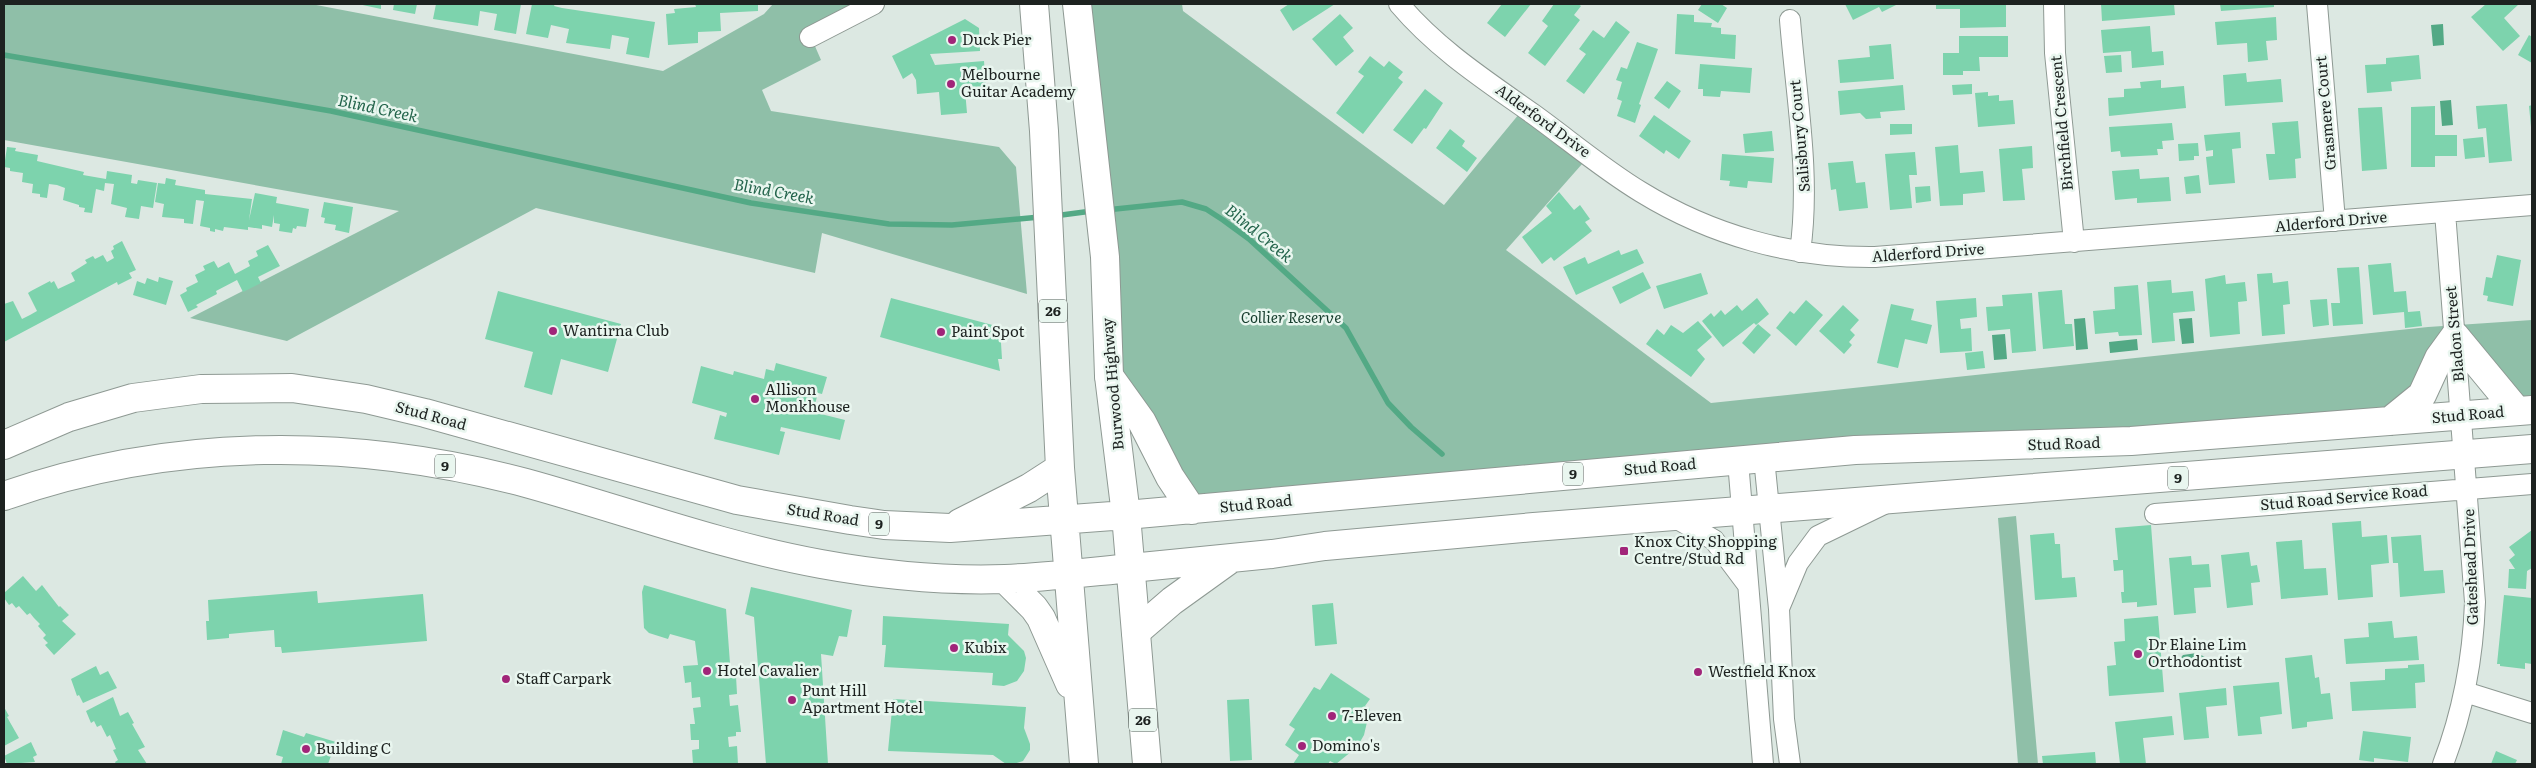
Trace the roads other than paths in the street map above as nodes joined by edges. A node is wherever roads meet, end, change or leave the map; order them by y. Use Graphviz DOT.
graph roads {
  1 [pos="874,4"];
  2 [pos="1034,4"];
  3 [pos="1077,4"];
  4 [pos="1399,4"];
  5 [pos="2054,4"];
  6 [pos="2317,4"];
  7 [pos="1790,20"];
  8 [pos="810,37"];
  9 [pos="2532,205"];
  10 [pos="2445,212"];
  11 [pos="2335,221"];
  12 [pos="2074,242"];
  13 [pos="1800,252"];
  14 [pos="2455,336"];
  15 [pos="1109,376"];
  16 [pos="2524,410"];
  17 [pos="2462,415"];
  18 [pos="2390,421"];
  19 [pos="4,445"];
  20 [pos="2532,449"];
  21 [pos="2464,456"];
  22 [pos="1751,459"];
  23 [pos="1060,468"];
  24 [pos="2532,484"];
  25 [pos="2467,489"];
  26 [pos="4,496"];
  27 [pos="1892,500"];
  28 [pos="1192,510"];
  29 [pos="1756,511"];
  30 [pos="2155,514"];
  31 [pos="1126,515"];
  32 [pos="1674,517"];
  33 [pos="1064,521"];
  34 [pos="950,528"];
  35 [pos="1230,559"];
  36 [pos="1131,568"];
  37 [pos="1069,574"];
  38 [pos="1005,579"];
  39 [pos="1747,584"];
  40 [pos="1779,609"];
  41 [pos="1136,632"];
  42 [pos="2465,692"];
  43 [pos="1079,703"];
  44 [pos="2532,713"];
  45 [pos="1084,764"];
  46 [pos="1147,764"];
  47 [pos="1763,764"];
  48 [pos="1790,764"];
  49 [pos="2442,764"];
  1 -- 8 [label="street"];
  2 -- 23 [label="main road, 26"];
  3 -- 15 [label="main road, Burwood Highway / 26"];
  4 -- 13 [label="street, Alderford Drive"];
  5 -- 12 [label="street, Birchfield Crescent"];
  6 -- 11 [label="street, Grasmere Court"];
  7 -- 13 [label="street, Salisbury Court"];
  9 -- 10 [label="street, Alderford Drive"];
  10 -- 11 [label="street, Alderford Drive"];
  10 -- 14 [label="street, Bladon Street"];
  11 -- 12 [label="street, Alderford Drive"];
  12 -- 13 [label="street, Alderford Drive"];
  14 -- 16 [label="main road"];
  14 -- 17 [label="street, Bladon Street"];
  14 -- 18 [label="main road"];
  15 -- 28 [label="main road"];
  15 -- 31 [label="main road, Burwood Highway / 26"];
  16 -- 17 [label="main road, Stud Road / 9"];
  17 -- 18 [label="main road, Stud Road / 9"];
  17 -- 21 [label="street, Bladon Street"];
  18 -- 22 [label="main road, Stud Road / 9"];
  19 -- 34 [label="main road, Stud Road / 9"];
  20 -- 21 [label="main road, 9"];
  21 -- 25 [label="street, Gateshead Drive"];
  21 -- 27 [label="main road, 9"];
  22 -- 28 [label="main road, Stud Road / 9"];
  22 -- 29 [label="street"];
  23 -- 33 [label="main road, 26"];
  23 -- 34 [label="main road"];
  24 -- 25 [label="street, Stud Road Service Road"];
  25 -- 30 [label="street, Stud Road Service Road"];
  25 -- 42 [label="street, Gateshead Drive"];
  26 -- 38 [label="main road, 9"];
  27 -- 29 [label="main road, 9"];
  27 -- 40 [label="street"];
  28 -- 31 [label="main road, Stud Road / 9"];
  29 -- 32 [label="main road, 9"];
  29 -- 39 [label="street"];
  29 -- 40 [label="street"];
  31 -- 33 [label="main road, Stud Road / 9"];
  31 -- 36 [label="main road, Burwood Highway / 26"];
  32 -- 35 [label="main road, 9"];
  32 -- 39 [label="street"];
  33 -- 34 [label="main road, Stud Road / 9"];
  33 -- 37 [label="main road, 26"];
  35 -- 36 [label="main road, 9"];
  35 -- 41 [label="main road"];
  36 -- 37 [label="main road, 9"];
  36 -- 41 [label="main road, Burwood Highway / 26"];
  37 -- 38 [label="main road, 9"];
  37 -- 43 [label="main road, 26"];
  38 -- 43 [label="main road"];
  39 -- 47 [label="street"];
  40 -- 48 [label="street"];
  41 -- 46 [label="main road, Burwood Highway / 26"];
  42 -- 44 [label="street"];
  42 -- 49 [label="street, Gateshead Drive"];
  43 -- 45 [label="main road, 26"];
}
